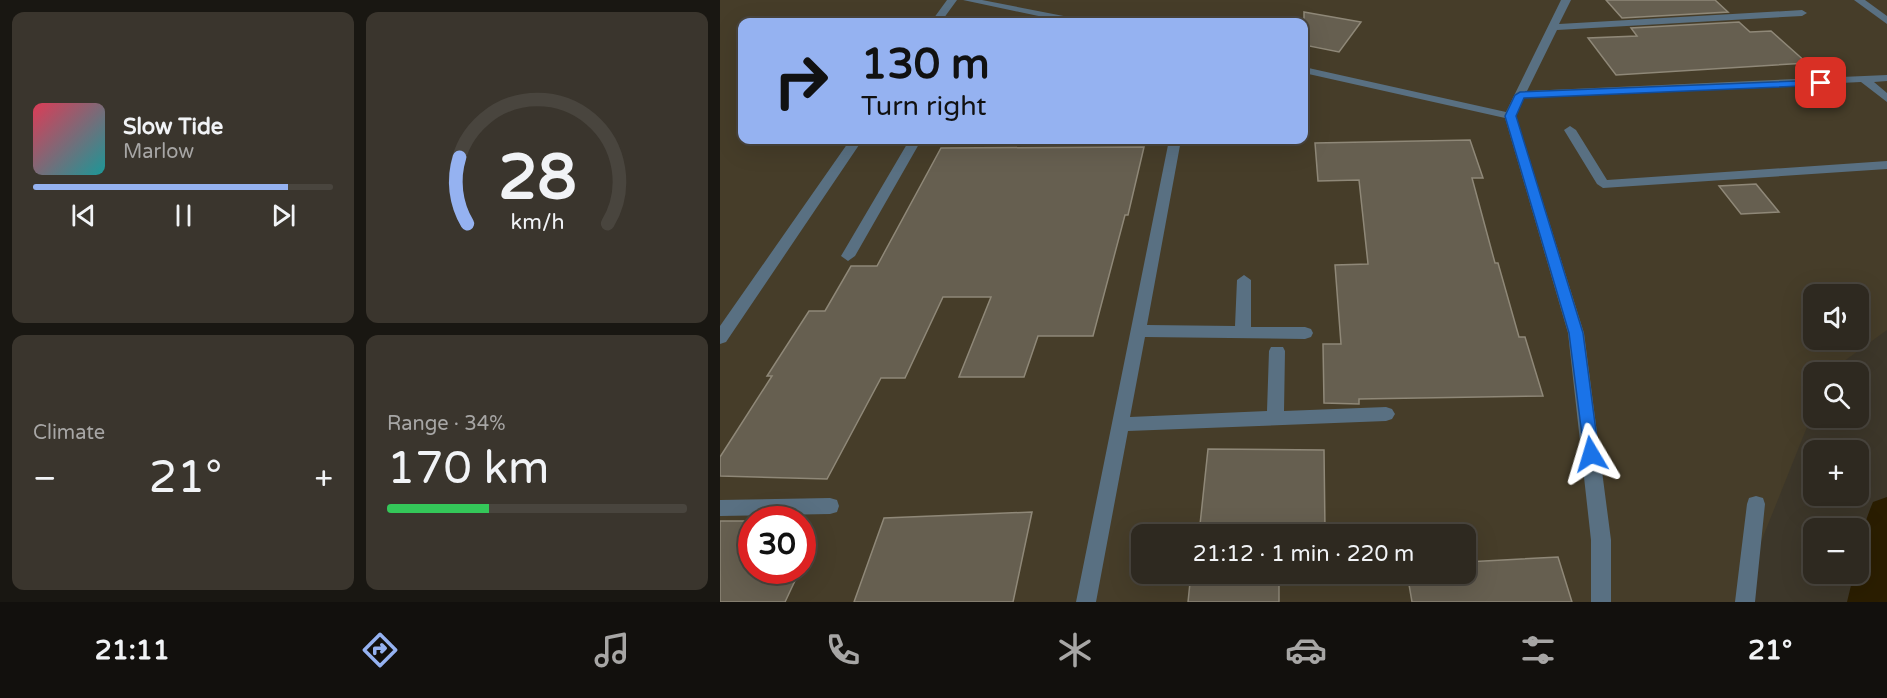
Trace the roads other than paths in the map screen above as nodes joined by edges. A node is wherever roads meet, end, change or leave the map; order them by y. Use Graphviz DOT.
graph roads {
  1 [pos="952,0"];
  2 [pos="968,0"];
  3 [pos="1566,0"];
  4 [pos="1859,0"];
  5 [pos="1802,13"];
  6 [pos="939,18"];
  7 [pos="1059,18"];
  8 [pos="1887,21"];
  9 [pos="1551,27"];
  10 [pos="1308,71"];
  11 [pos="1887,78"];
  12 [pos="1865,80"];
  13 [pos="1520,95"];
  14 [pos="1887,99"];
  15 [pos="1510,116"];
  16 [pos="1570,130"];
  17 [pos="853,144"];
  18 [pos="918,144"];
  19 [pos="1174,144"];
  20 [pos="1887,165"];
  21 [pos="848,256"];
  22 [pos="1244,280"];
  23 [pos="1138,332"];
  24 [pos="1243,332"];
  25 [pos="1305,333"];
  26 [pos="720,338"];
  27 [pos="1277,351"];
  28 [pos="1386,414"];
  29 [pos="1275,418"];
  30 [pos="1120,424"];
  31 [pos="1756,504"];
  32 [pos="830,506"];
  33 [pos="720,508"];
  34 [pos="1086,602"];
  35 [pos="1601,602"];
  36 [pos="1745,602"];
  1 -- 6 [label="street"];
  2 -- 7 [label="street"];
  3 -- 9 [label="street"];
  4 -- 8 [label="street"];
  5 -- 9 [label="street"];
  9 -- 13 [label="street"];
  10 -- 15 [label="street"];
  11 -- 12 [label="street"];
  12 -- 13 [label="street"];
  12 -- 14 [label="street"];
  13 -- 15 [label="street"];
  15 -- 35 [label="street"];
  16 -- 20 [label="street"];
  17 -- 26 [label="street"];
  18 -- 21 [label="street"];
  19 -- 23 [label="street"];
  22 -- 24 [label="street"];
  23 -- 24 [label="street"];
  23 -- 30 [label="street"];
  24 -- 25 [label="street"];
  27 -- 29 [label="street"];
  28 -- 29 [label="street"];
  29 -- 30 [label="street"];
  30 -- 34 [label="street"];
  31 -- 36 [label="street"];
  32 -- 33 [label="street"];
}
